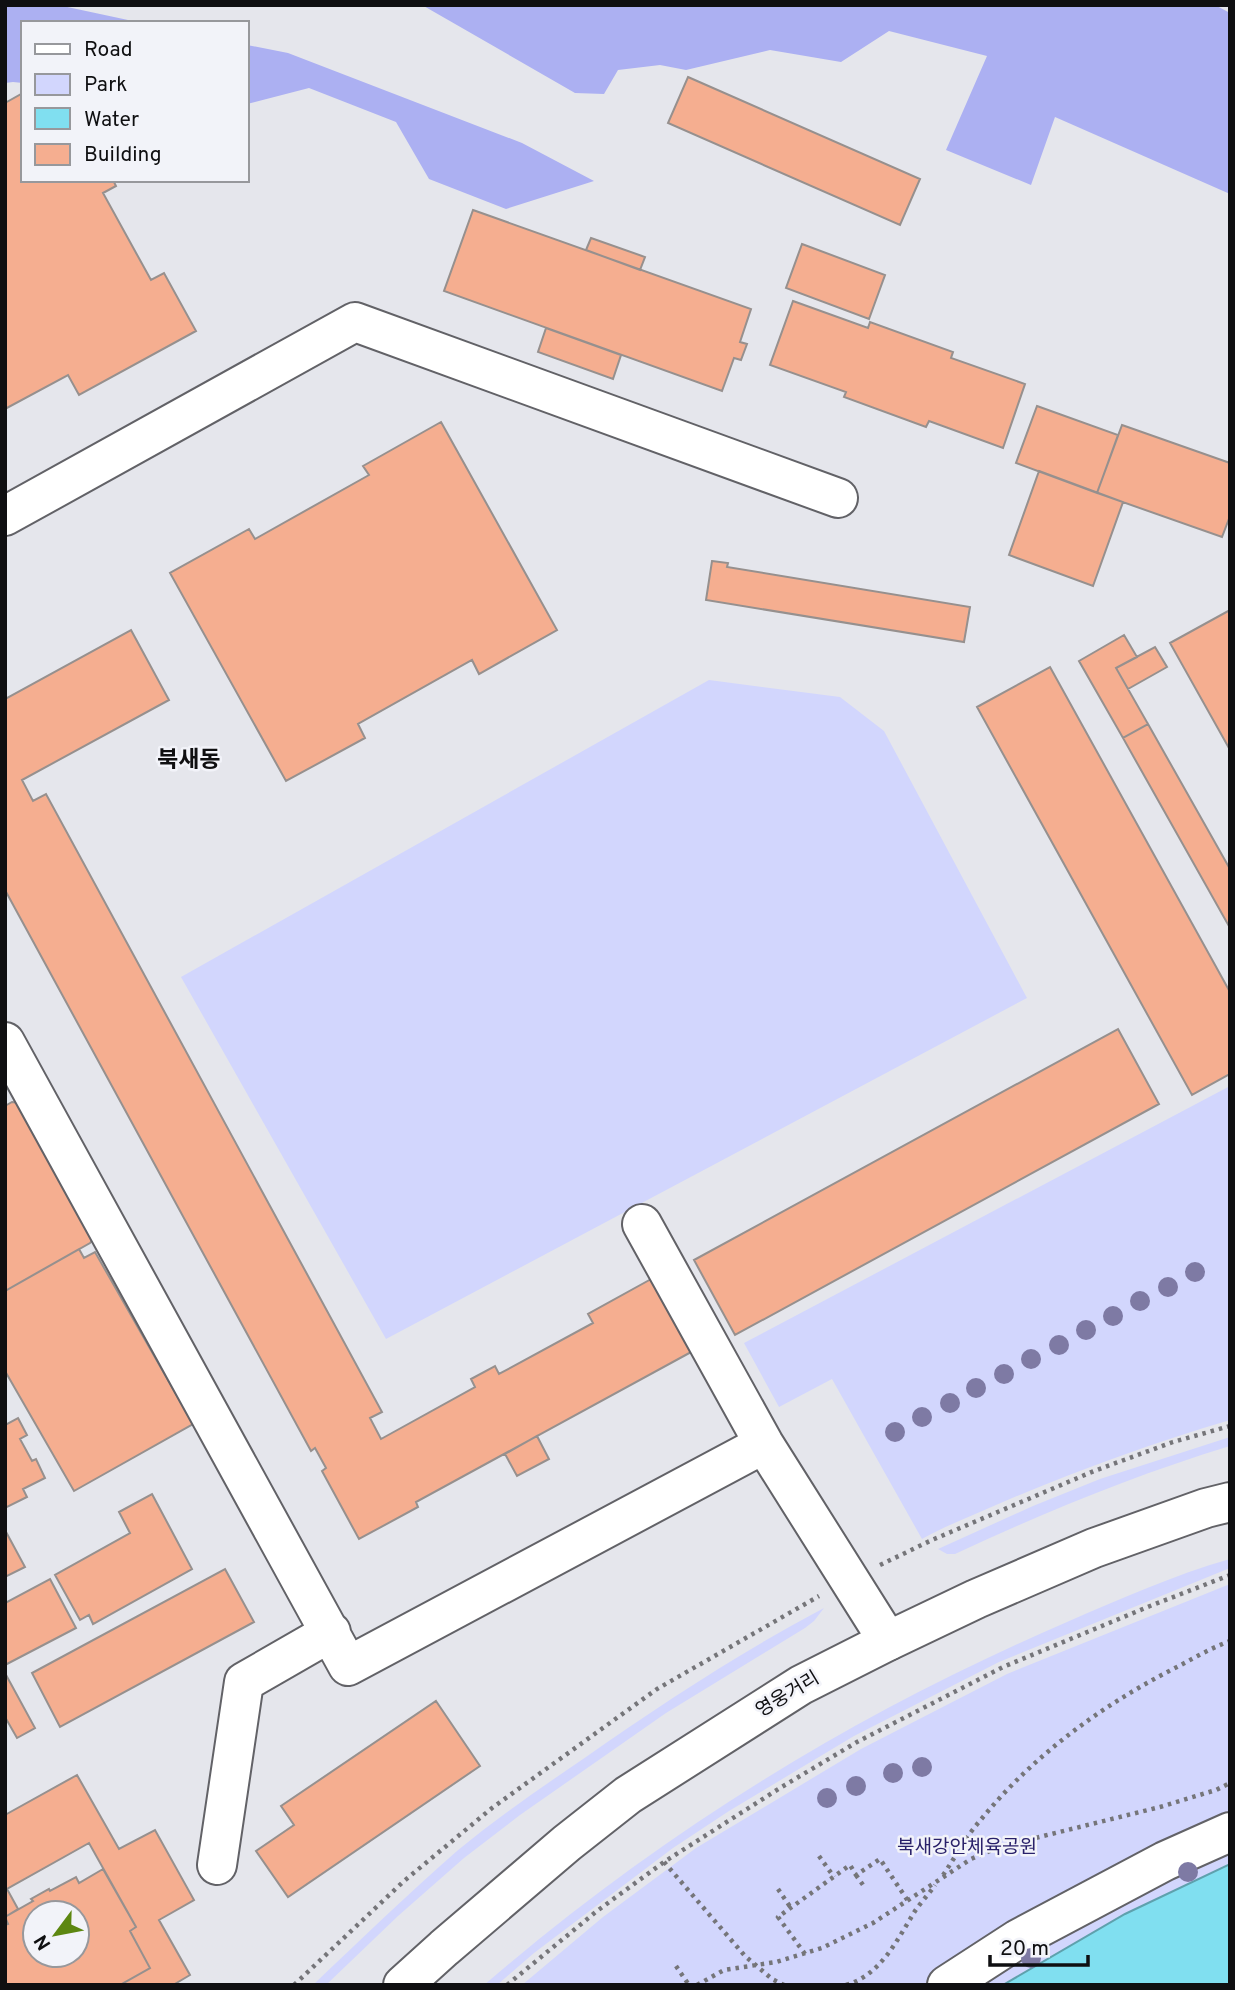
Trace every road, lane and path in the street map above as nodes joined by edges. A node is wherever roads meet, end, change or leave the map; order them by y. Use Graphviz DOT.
graph roads {
  1 [pos="838,498"];
  2 [pos="5,516"];
  3 [pos="5,1042"];
  4 [pos="642,1224"];
  5 [pos="1230,1426"];
  6 [pos="764,1444"];
  7 [pos="1230,1502"];
  8 [pos="1230,1575"];
  9 [pos="850,1580"];
  10 [pos="331,1632"];
  11 [pos="888,1641"];
  12 [pos="1230,1641"];
  13 [pos="1230,1783"];
  14 [pos="1230,1832"];
  15 [pos="819,1856"];
  16 [pos="664,1862"];
  17 [pos="217,1865"];
  18 [pos="856,1875"];
  19 [pos="834,1877"];
  20 [pos="940,1880"];
  21 [pos="863,1885"];
  22 [pos="778,1889"];
  23 [pos="908,1901"];
  24 [pos="791,1908"];
  25 [pos="805,1954"];
  26 [pos="676,1966"];
  27 [pos="755,1966"];
  28 [pos="294,1985"];
  29 [pos="403,1985"];
  30 [pos="507,1985"];
  31 [pos="689,1985"];
  32 [pos="696,1985"];
  33 [pos="784,1985"];
  34 [pos="846,1985"];
  35 [pos="947,1985"];
  1 -- 2 [label="street"];
  3 -- 10 [label="street"];
  4 -- 6 [label="street"];
  5 -- 9 [label="path"];
  6 -- 9 [label="street"];
  6 -- 10 [label="street"];
  7 -- 11 [label="street, 영웅거리"];
  8 -- 16 [label="path"];
  9 -- 11 [label="street"];
  9 -- 28 [label="path"];
  10 -- 17 [label="street"];
  11 -- 29 [label="street, 영웅거리"];
  12 -- 20 [label="path"];
  13 -- 20 [label="path"];
  14 -- 35 [label="street"];
  15 -- 19 [label="path"];
  16 -- 27 [label="path"];
  16 -- 30 [label="path"];
  18 -- 19 [label="path"];
  18 -- 21 [label="path"];
  18 -- 23 [label="path"];
  19 -- 24 [label="path"];
  20 -- 23 [label="path"];
  20 -- 34 [label="path"];
  22 -- 24 [label="path"];
  23 -- 25 [label="path"];
  24 -- 25 [label="path"];
  25 -- 27 [label="path"];
  26 -- 31 [label="path"];
  27 -- 32 [label="path"];
  27 -- 33 [label="path"];
}
